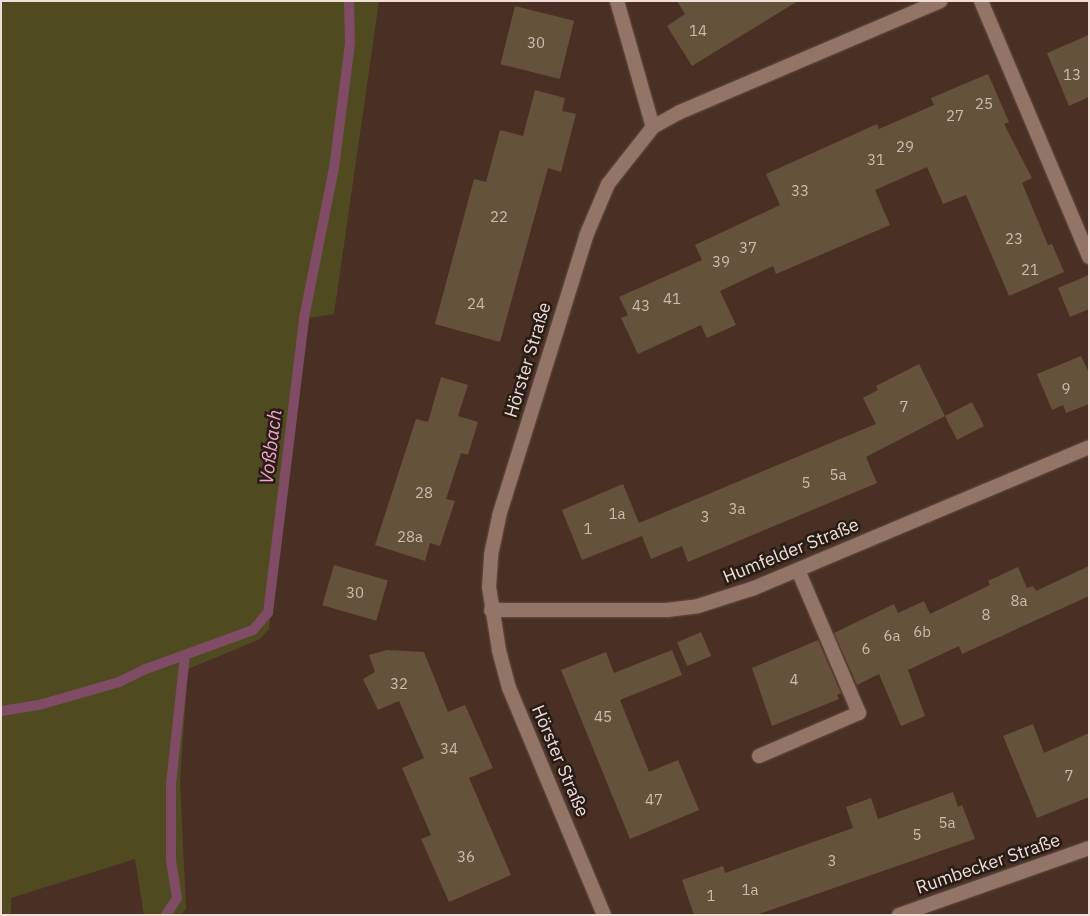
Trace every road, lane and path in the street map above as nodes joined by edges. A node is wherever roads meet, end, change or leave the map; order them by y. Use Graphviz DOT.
graph roads {
  1 [pos="617,1"];
  2 [pos="940,1"];
  3 [pos="981,1"];
  4 [pos="653,127"];
  5 [pos="1089,257"];
  6 [pos="1089,447"];
  7 [pos="798,570"];
  8 [pos="491,610"];
  9 [pos="760,756"];
  10 [pos="1089,848"];
  11 [pos="604,915"];
  12 [pos="899,915"];
  1 -- 4 [label="street"];
  2 -- 4 [label="street, Hörster Straße"];
  3 -- 5 [label="street"];
  4 -- 8 [label="street, Hörster Straße"];
  6 -- 7 [label="street, Humfelder Straße"];
  7 -- 8 [label="street, Humfelder Straße"];
  7 -- 9 [label="street"];
  8 -- 11 [label="street, Hörster Straße"];
  10 -- 12 [label="street, Rumbecker Straße"];
}
